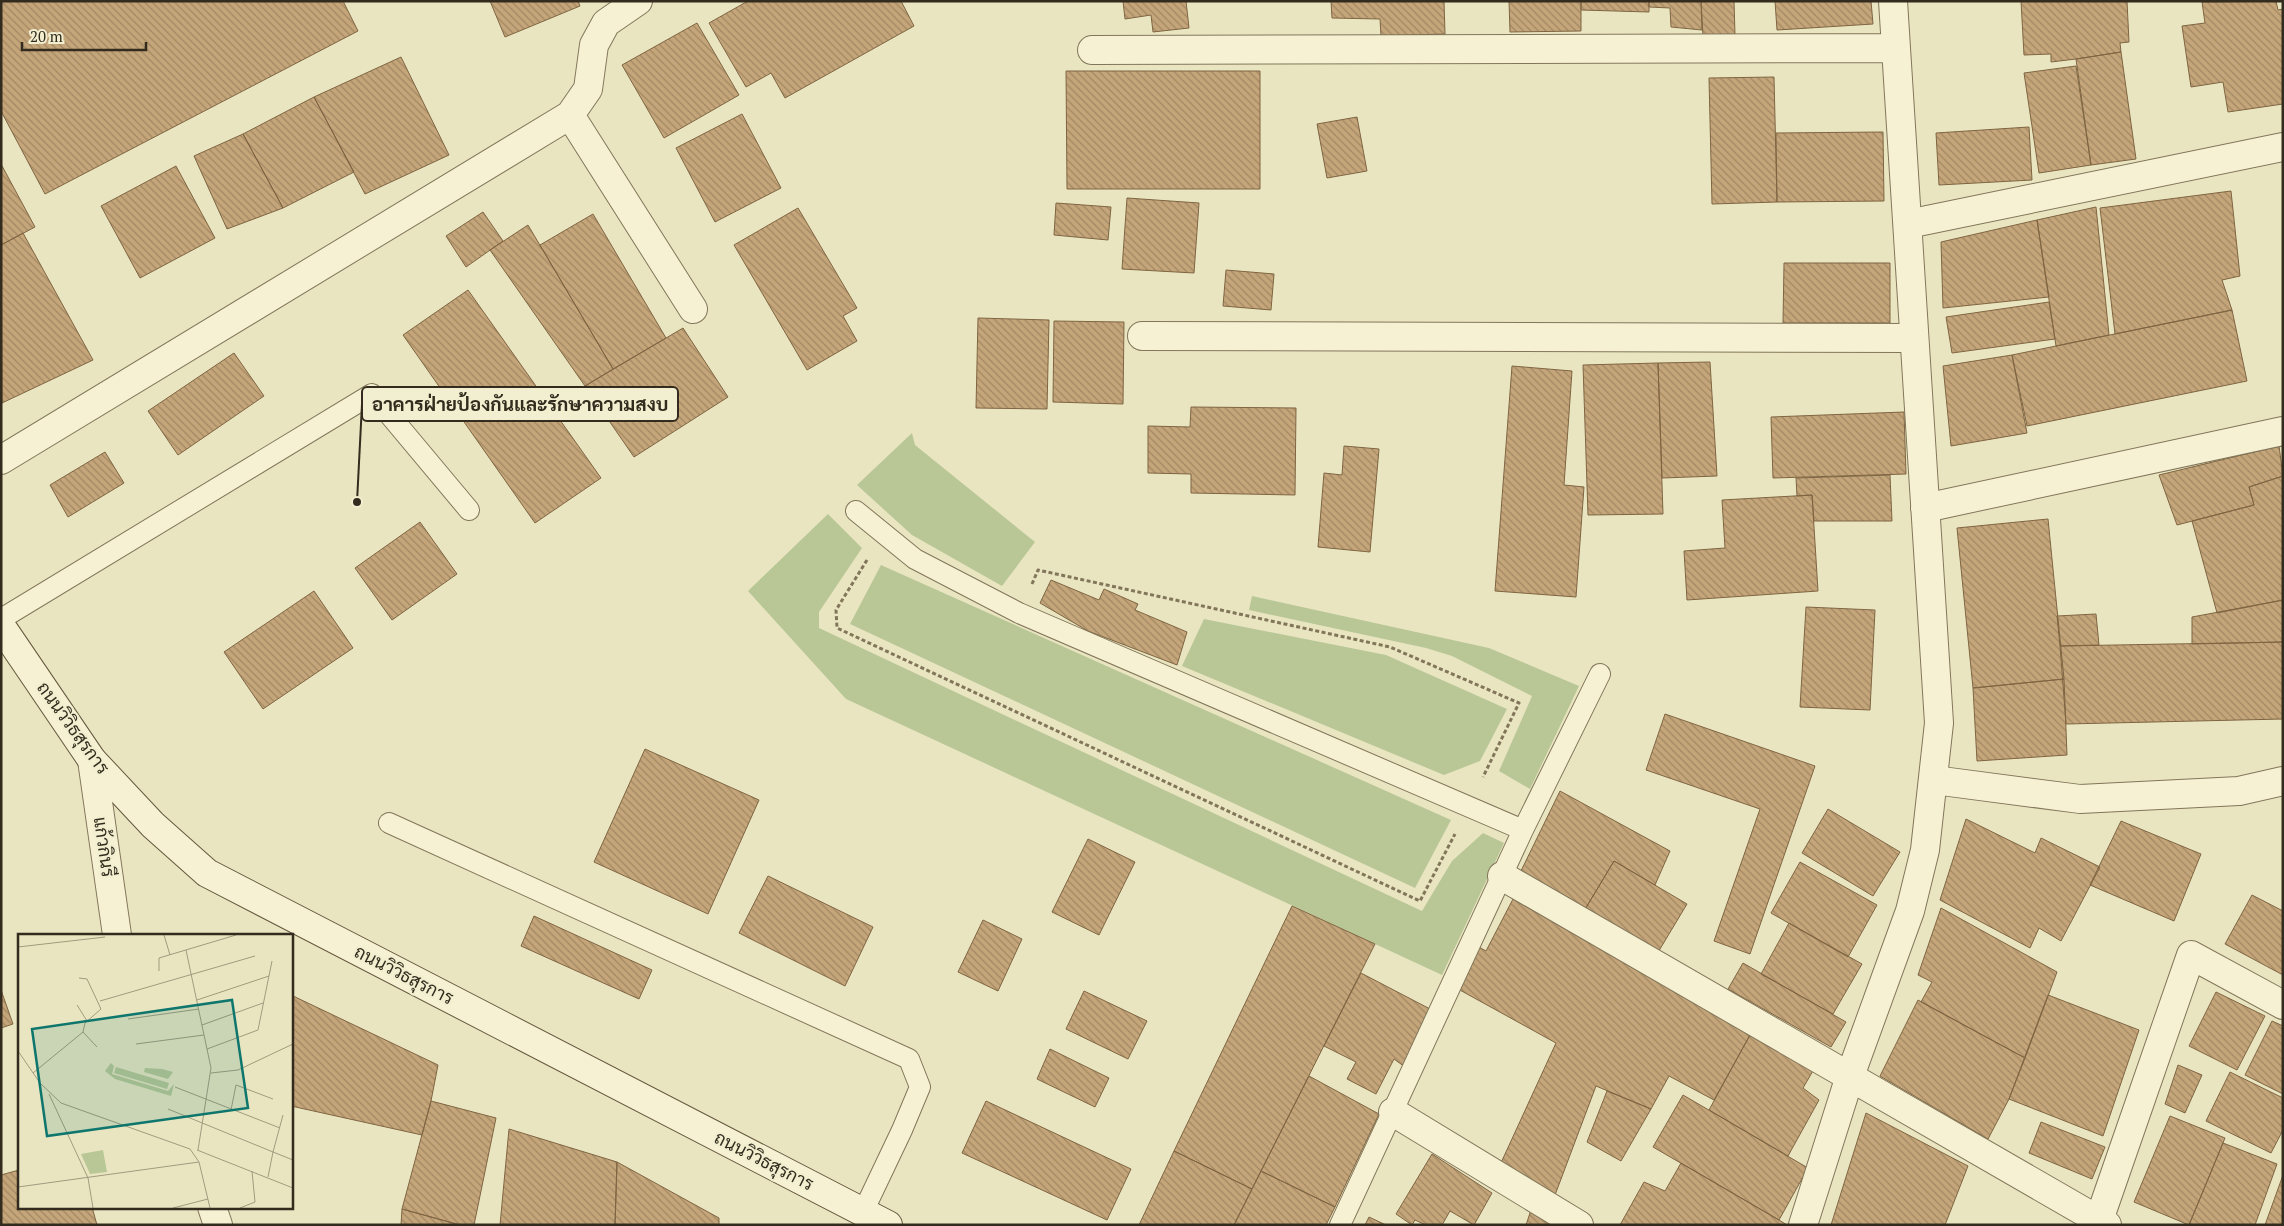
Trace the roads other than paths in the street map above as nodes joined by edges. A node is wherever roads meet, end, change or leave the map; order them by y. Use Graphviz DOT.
graph roads {
  1 [pos="1893,1"];
  2 [pos="631,3"];
  3 [pos="1896,48"];
  4 [pos="1092,50"];
  5 [pos="570,115"];
  6 [pos="2283,147"];
  7 [pos="1908,224"];
  8 [pos="693,309"];
  9 [pos="1142,336"];
  10 [pos="1914,338"];
  11 [pos="2283,431"];
  12 [pos="1,460"];
  13 [pos="1925,508"];
  14 [pos="469,510"];
  15 [pos="856,511"];
  16 [pos="1,620"];
  17 [pos="1,626"];
  18 [pos="1600,674"];
  19 [pos="92,760"];
  20 [pos="1934,780"];
  21 [pos="2283,781"];
  22 [pos="390,823"];
  23 [pos="1523,830"];
  24 [pos="1502,876"];
  25 [pos="117,934"];
  26 [pos="2283,1005"];
  27 [pos="1850,1076"];
  28 [pos="1393,1112"];
  29 [pos="212,1208"];
  30 [pos="863,1212"];
  31 [pos="2103,1222"];
  32 [pos="218,1225"];
  33 [pos="888,1225"];
  34 [pos="1340,1225"];
  35 [pos="1579,1225"];
  36 [pos="1803,1225"];
  1 -- 3 [label="street"];
  2 -- 5 [label="street"];
  3 -- 4 [label="street"];
  3 -- 7 [label="street"];
  5 -- 8 [label="street"];
  5 -- 12 [label="street"];
  6 -- 7 [label="street"];
  7 -- 10 [label="street"];
  9 -- 10 [label="street"];
  10 -- 13 [label="street"];
  11 -- 13 [label="street"];
  13 -- 20 [label="street"];
  14 -- 16 [label="lane"];
  15 -- 23 [label="lane"];
  17 -- 19 [label="street, ถนนวิวิธสุรการ"];
  18 -- 23 [label="lane"];
  19 -- 25 [label="street, แก้วกินรี"];
  19 -- 30 [label="street, ถนนวิวิธสุรการ"];
  20 -- 21 [label="street"];
  20 -- 27 [label="street"];
  22 -- 30 [label="lane"];
  23 -- 24 [label="lane"];
  24 -- 27 [label="street"];
  24 -- 28 [label="lane"];
  26 -- 31 [label="street"];
  27 -- 31 [label="street"];
  27 -- 36 [label="street"];
  28 -- 34 [label="lane"];
  28 -- 35 [label="street"];
  29 -- 32 [label="street"];
  30 -- 33 [label="street, ถนนวิวิธสุรการ"];
}
